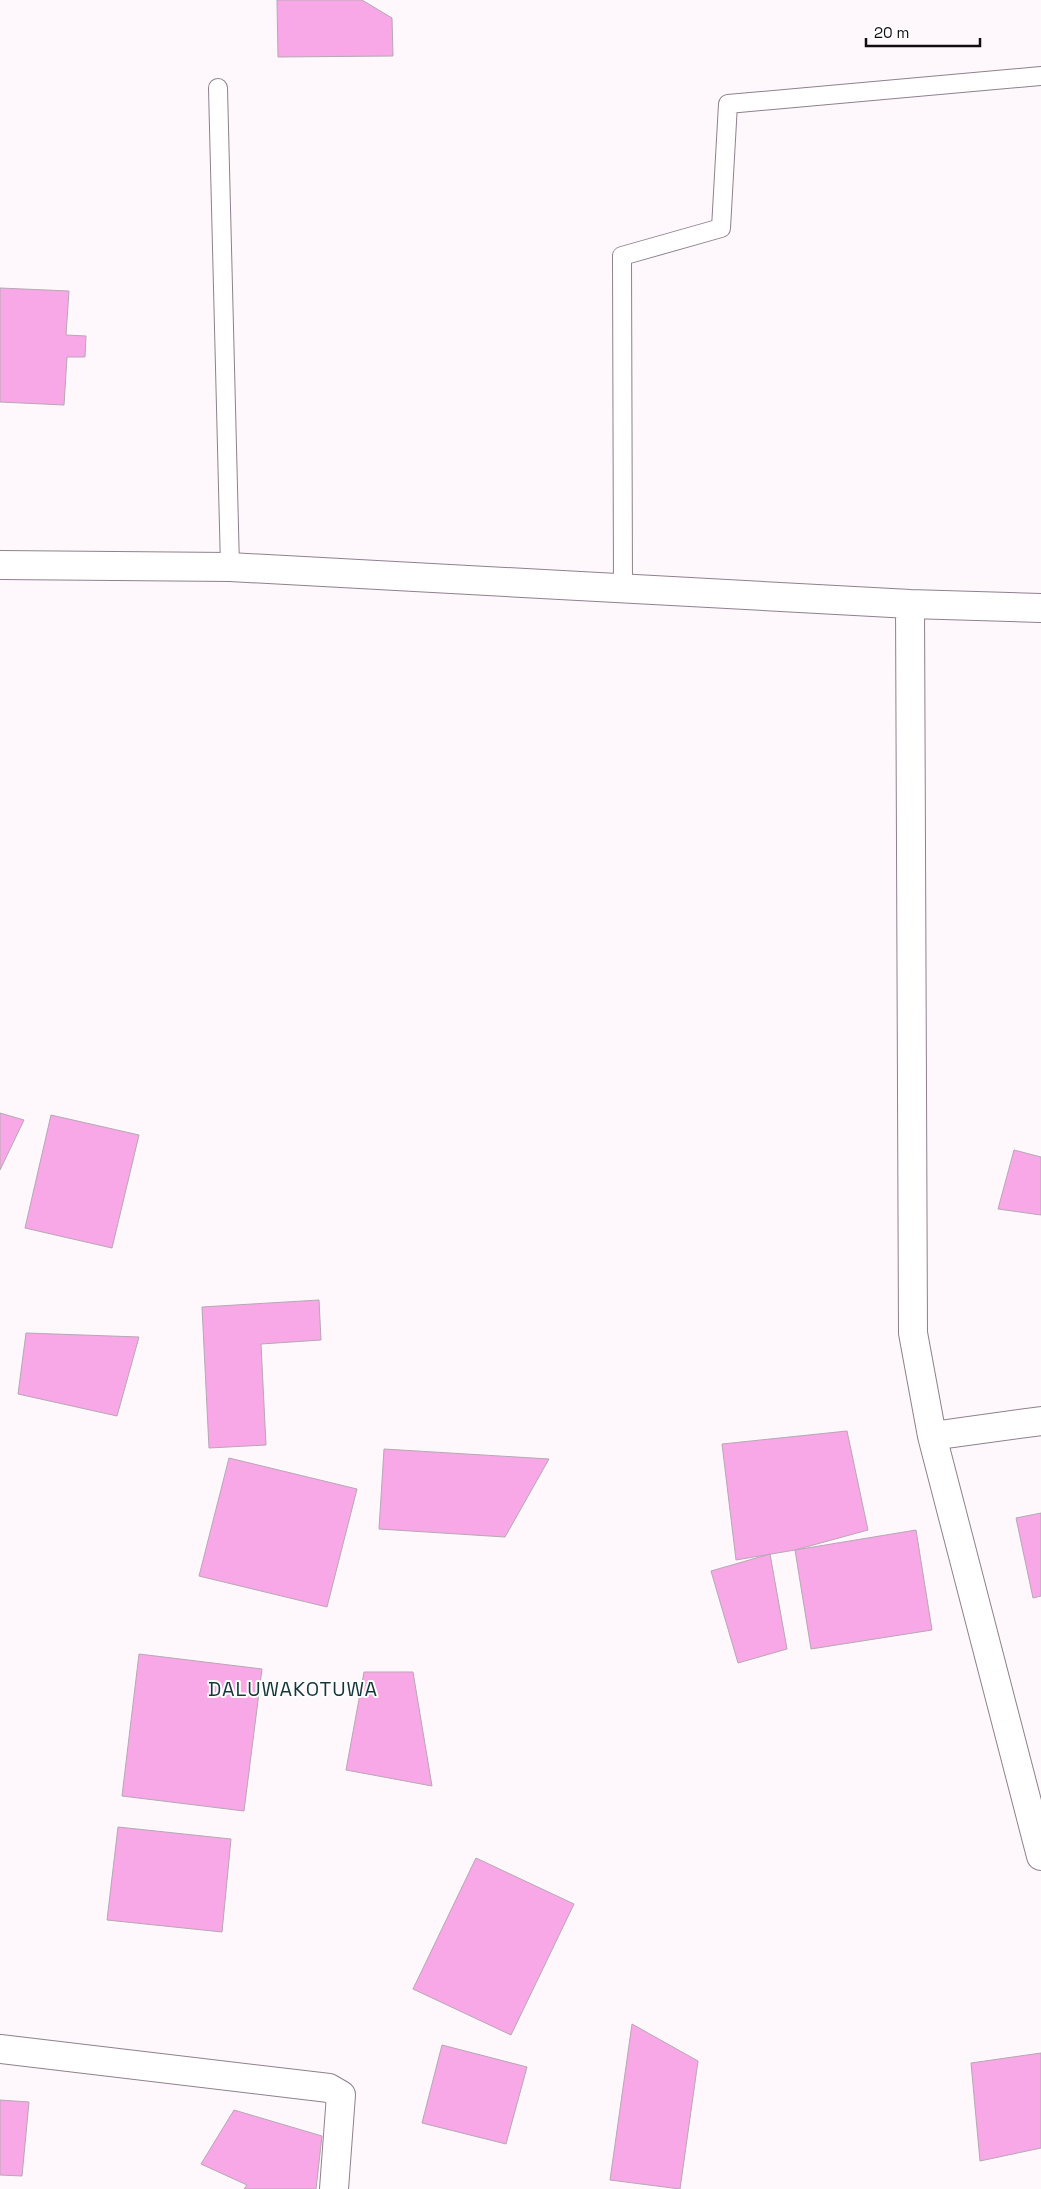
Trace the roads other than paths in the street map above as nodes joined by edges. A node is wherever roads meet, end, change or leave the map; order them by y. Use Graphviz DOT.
graph roads {
  1 [pos="1041,76"];
  2 [pos="218,88"];
  3 [pos="0,565"];
  4 [pos="230,568"];
  5 [pos="623,587"];
  6 [pos="910,604"];
  7 [pos="1041,608"];
  8 [pos="1041,1421"];
  9 [pos="932,1436"];
  10 [pos="1038,1827"];
  11 [pos="1041,1856"];
  12 [pos="0,2049"];
  13 [pos="334,2189"];
  1 -- 5 [label="lane"];
  2 -- 4 [label="lane"];
  3 -- 4 [label="street"];
  4 -- 5 [label="street"];
  5 -- 6 [label="street"];
  6 -- 7 [label="street"];
  6 -- 9 [label="street"];
  8 -- 9 [label="street"];
  9 -- 10 [label="street"];
  10 -- 11 [label="street"];
  12 -- 13 [label="street"];
}
